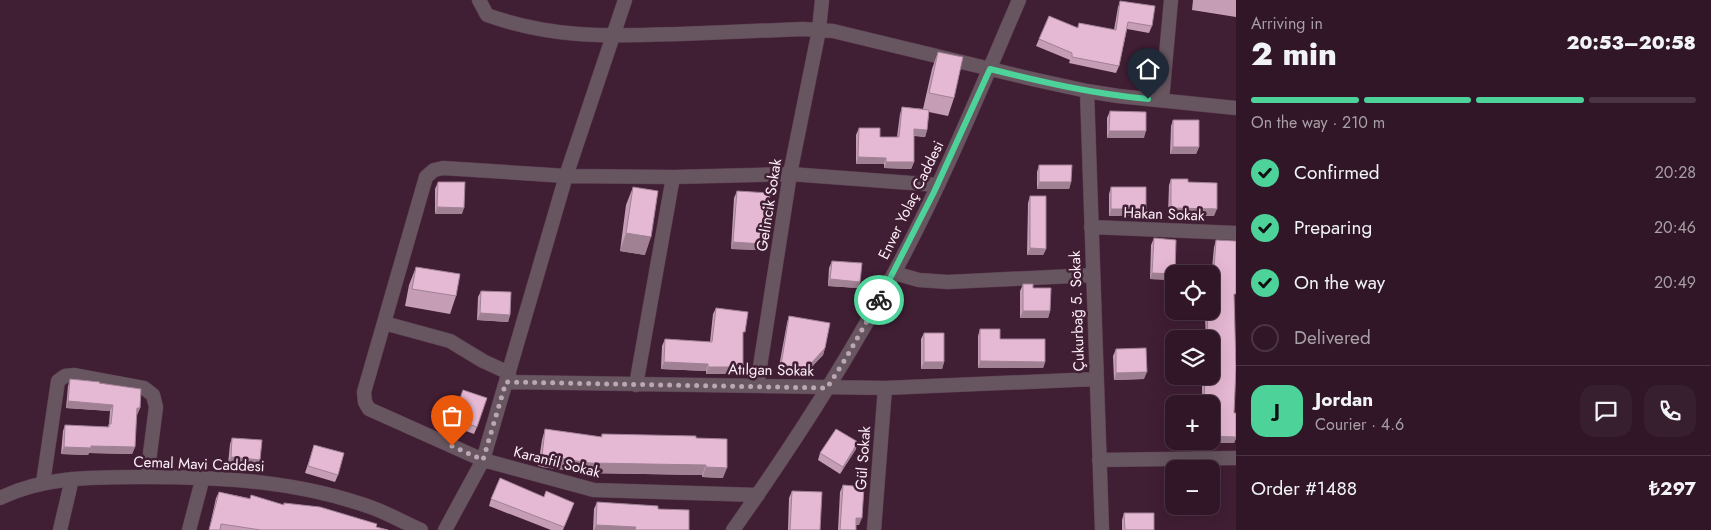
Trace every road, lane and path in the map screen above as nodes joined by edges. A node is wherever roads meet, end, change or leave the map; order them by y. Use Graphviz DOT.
graph roads {
  1 [pos="479,0"];
  2 [pos="625,0"];
  3 [pos="822,0"];
  4 [pos="1019,0"];
  5 [pos="1172,0"];
  6 [pos="819,30"];
  7 [pos="614,36"];
  8 [pos="990,69"];
  9 [pos="1087,91"];
  10 [pos="1162,100"];
  11 [pos="1236,108"];
  12 [pos="790,174"];
  13 [pos="566,176"];
  14 [pos="673,177"];
  15 [pos="938,185"];
  16 [pos="1091,227"];
  17 [pos="1236,232"];
  18 [pos="894,274"];
  19 [pos="1093,275"];
  20 [pos="384,323"];
  21 [pos="508,378"];
  22 [pos="1096,378"];
  23 [pos="636,385"];
  24 [pos="757,386"];
  25 [pos="827,388"];
  26 [pos="885,388"];
  27 [pos="1236,458"];
  28 [pos="483,460"];
  29 [pos="1099,460"];
  30 [pos="147,477"];
  31 [pos="203,477"];
  32 [pos="72,479"];
  33 [pos="42,483"];
  34 [pos="758,495"];
  35 [pos="0,498"];
  36 [pos="60,530"];
  37 [pos="189,530"];
  38 [pos="421,530"];
  39 [pos="446,530"];
  40 [pos="733,530"];
  41 [pos="874,530"];
  42 [pos="1102,530"];
  1 -- 7 [label="street"];
  2 -- 7 [label="street"];
  3 -- 6 [label="street, Gelincik Sokak"];
  4 -- 8 [label="street, Enver Yolaç Caddesi"];
  5 -- 10 [label="street"];
  6 -- 7 [label="street"];
  6 -- 8 [label="street"];
  6 -- 12 [label="street, Gelincik Sokak"];
  7 -- 13 [label="street"];
  8 -- 9 [label="street"];
  8 -- 15 [label="street, Enver Yolaç Caddesi"];
  9 -- 10 [label="street"];
  9 -- 16 [label="street, Çukurbağ 5. Sokak"];
  10 -- 11 [label="street"];
  12 -- 14 [label="street"];
  12 -- 15 [label="street"];
  12 -- 24 [label="street, Gelincik Sokak"];
  13 -- 14 [label="street"];
  13 -- 20 [label="street"];
  13 -- 21 [label="street"];
  14 -- 23 [label="street"];
  15 -- 18 [label="street, Enver Yolaç Caddesi"];
  16 -- 17 [label="street, Hakan Sokak"];
  16 -- 19 [label="street, Çukurbağ 5. Sokak"];
  18 -- 19 [label="street"];
  18 -- 25 [label="street, Enver Yolaç Caddesi"];
  19 -- 22 [label="street, Çukurbağ 5. Sokak"];
  20 -- 21 [label="street"];
  20 -- 28 [label="street, Karanfil Sokak"];
  21 -- 23 [label="street, Atılgan Sokak"];
  21 -- 28 [label="street"];
  22 -- 26 [label="street, Atılgan Sokak"];
  22 -- 29 [label="street, Çukurbağ 5. Sokak"];
  23 -- 24 [label="street, Atılgan Sokak"];
  24 -- 25 [label="street, Atılgan Sokak"];
  25 -- 26 [label="street, Atılgan Sokak"];
  25 -- 34 [label="street, Enver Yolaç Caddesi"];
  26 -- 41 [label="street, Gül Sokak"];
  27 -- 29 [label="street"];
  28 -- 34 [label="street, Karanfil Sokak"];
  28 -- 39 [label="street"];
  29 -- 42 [label="street, Çukurbağ 5. Sokak"];
  30 -- 31 [label="street, Cemal Mavi Caddesi"];
  30 -- 32 [label="street, Cemal Mavi Caddesi"];
  30 -- 33 [label="street"];
  31 -- 37 [label="street"];
  31 -- 38 [label="street, Cemal Mavi Caddesi"];
  32 -- 33 [label="street, Cemal Mavi Caddesi"];
  32 -- 36 [label="street"];
  33 -- 35 [label="street, Cemal Mavi Caddesi"];
  34 -- 40 [label="street, Enver Yolaç Caddesi"];
}
